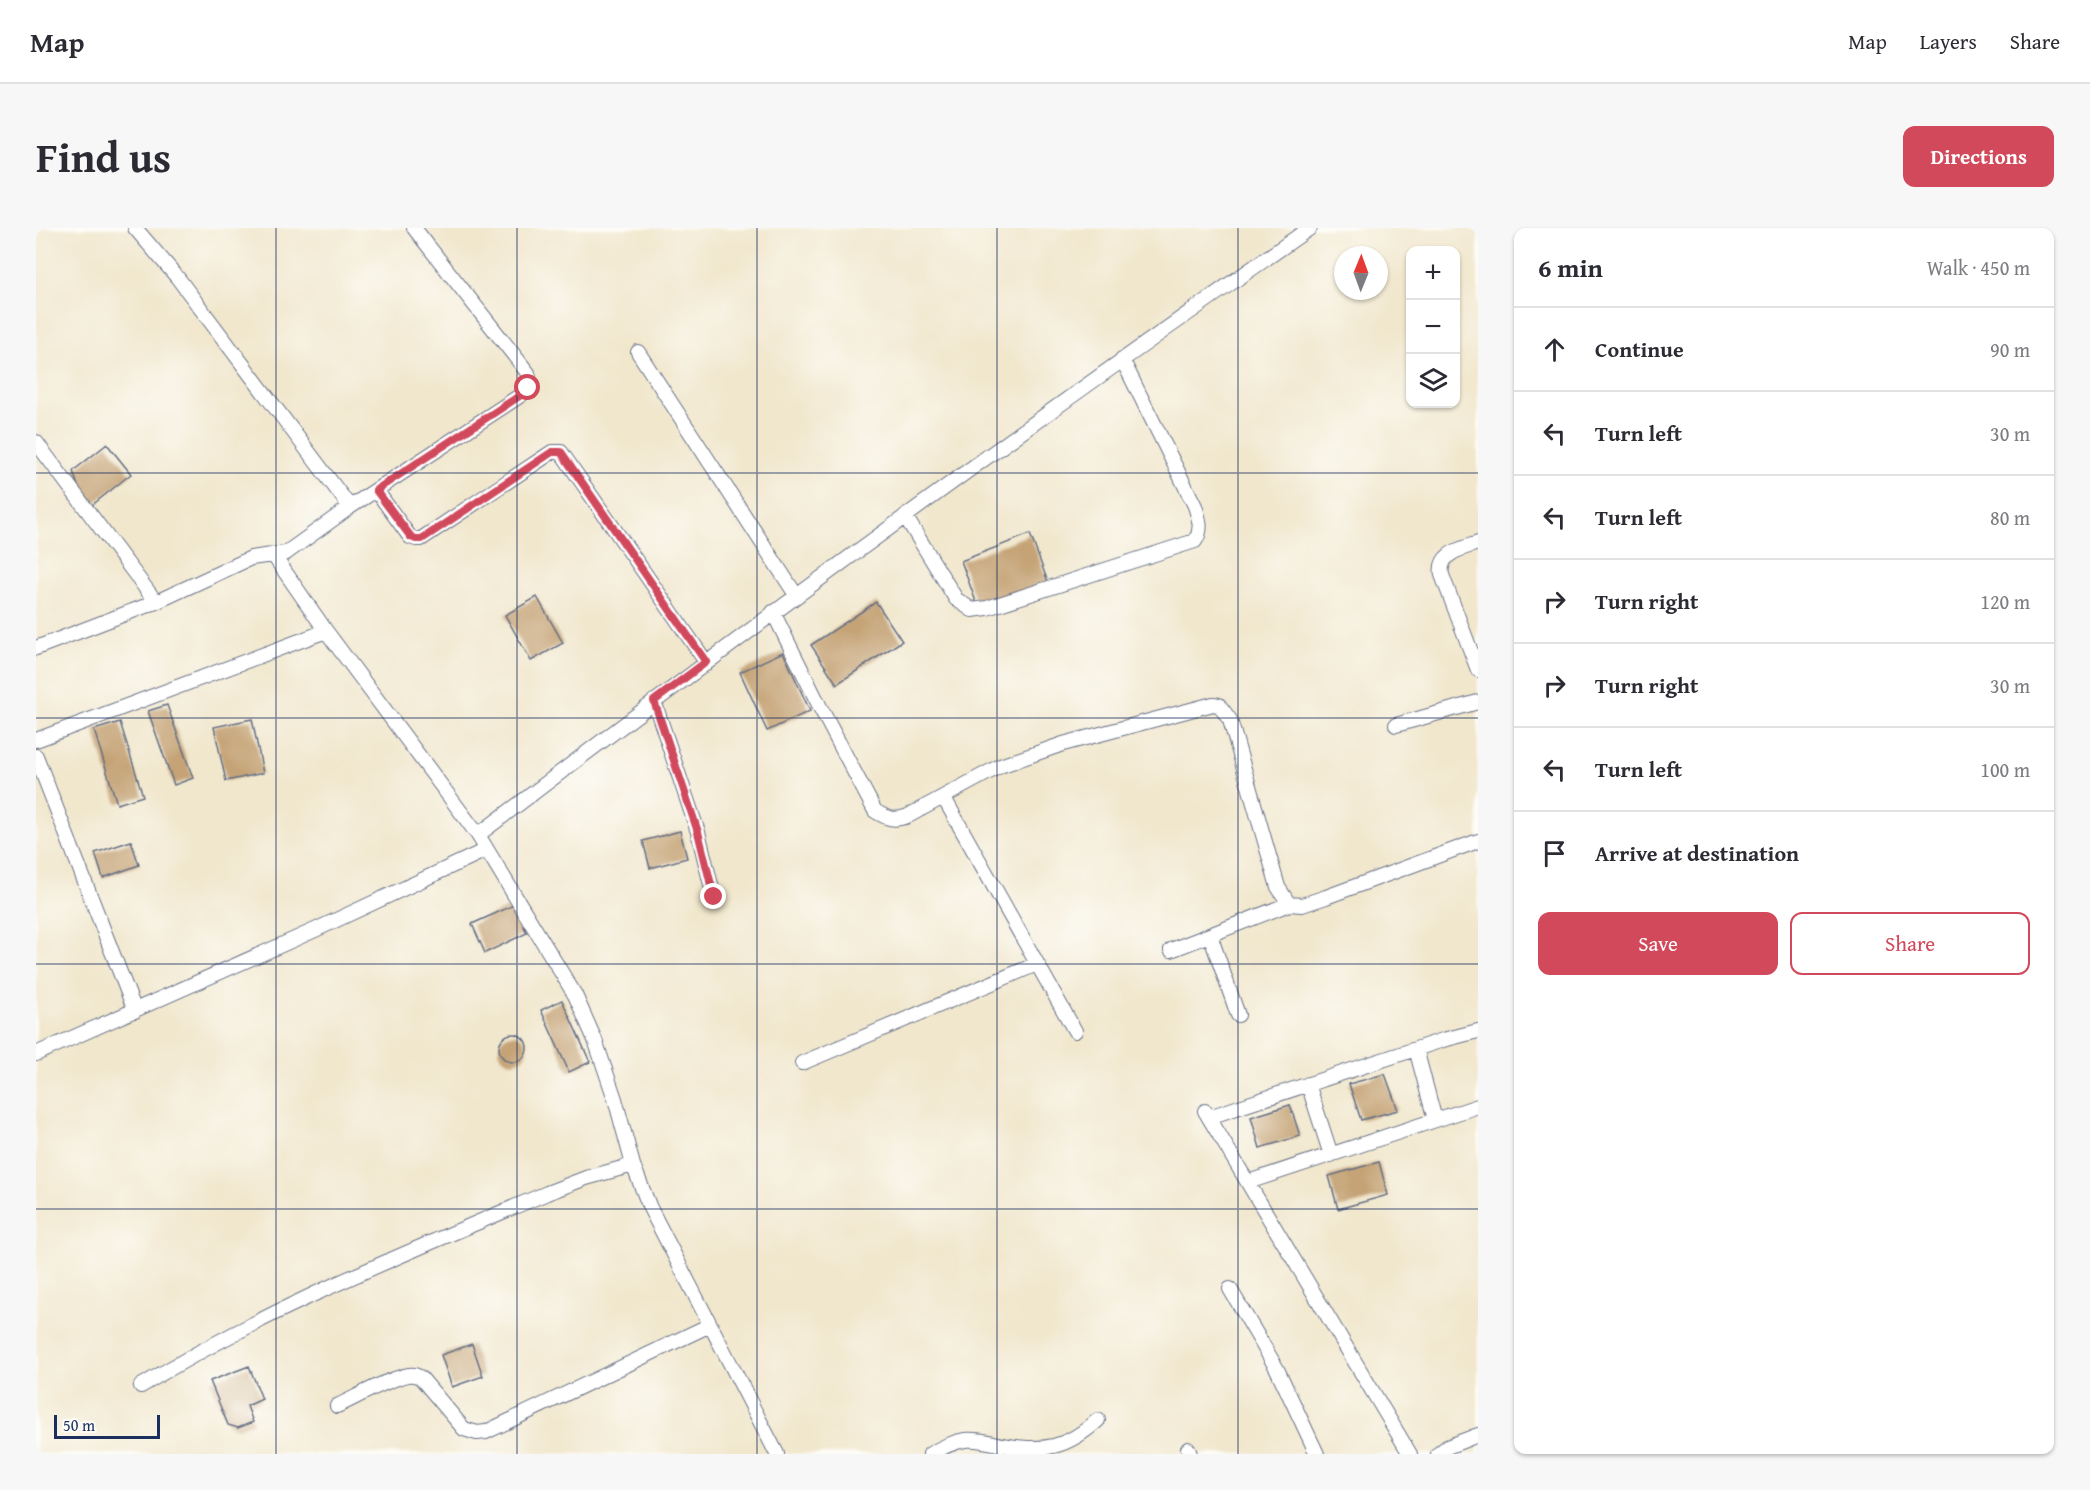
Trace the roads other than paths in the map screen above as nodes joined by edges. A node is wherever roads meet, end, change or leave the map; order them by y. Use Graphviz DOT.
graph roads {
  1 [pos="135,228"];
  2 [pos="414,228"];
  3 [pos="1310,228"];
  4 [pos="638,352"];
  5 [pos="1122,359"];
  6 [pos="36,442"];
  7 [pos="376,490"];
  8 [pos="350,507"];
  9 [pos="906,516"];
  10 [pos="1478,543"];
  11 [pos="274,556"];
  12 [pos="796,595"];
  13 [pos="156,602"];
  14 [pos="773,612"];
  15 [pos="326,632"];
  16 [pos="36,648"];
  17 [pos="706,662"];
  18 [pos="1478,670"];
  19 [pos="654,701"];
  20 [pos="1478,702"];
  21 [pos="1396,725"];
  22 [pos="36,740"];
  23 [pos="36,756"];
  24 [pos="944,798"];
  25 [pos="478,835"];
  26 [pos="1478,841"];
  27 [pos="486,850"];
  28 [pos="714,897"];
  29 [pos="1290,904"];
  30 [pos="1210,935"];
  31 [pos="1171,950"];
  32 [pos="1037,964"];
  33 [pos="135,1011"];
  34 [pos="1238,1015"];
  35 [pos="1075,1030"];
  36 [pos="1478,1031"];
  37 [pos="1416,1049"];
  38 [pos="36,1054"];
  39 [pos="802,1063"];
  40 [pos="1308,1084"];
  41 [pos="1478,1106"];
  42 [pos="1435,1120"];
  43 [pos="1331,1155"];
  44 [pos="633,1165"];
  45 [pos="1248,1182"];
  46 [pos="1230,1289"];
  47 [pos="710,1325"];
  48 [pos="141,1386"];
  49 [pos="337,1406"];
  50 [pos="1098,1420"];
  51 [pos="1478,1435"];
  52 [pos="777,1454"];
  53 [pos="930,1454"];
  54 [pos="1317,1454"];
  55 [pos="1410,1454"];
  56 [pos="1438,1454"];
  1 -- 8 [label="street"];
  2 -- 7 [label="street"];
  3 -- 5 [label="street"];
  4 -- 12 [label="street"];
  5 -- 9 [label="street"];
  5 -- 9 [label="street"];
  6 -- 13 [label="street"];
  7 -- 8 [label="street"];
  7 -- 17 [label="street"];
  8 -- 11 [label="street"];
  9 -- 12 [label="street"];
  10 -- 18 [label="street"];
  11 -- 13 [label="street"];
  11 -- 15 [label="street"];
  12 -- 14 [label="street"];
  13 -- 16 [label="street"];
  14 -- 17 [label="street"];
  14 -- 24 [label="street"];
  15 -- 22 [label="street"];
  15 -- 25 [label="street"];
  17 -- 19 [label="street"];
  19 -- 25 [label="street"];
  19 -- 28 [label="street"];
  20 -- 21 [label="street"];
  23 -- 33 [label="street"];
  24 -- 29 [label="street"];
  24 -- 32 [label="street"];
  25 -- 27 [label="street"];
  26 -- 29 [label="street"];
  27 -- 33 [label="street"];
  27 -- 44 [label="street"];
  29 -- 30 [label="street"];
  30 -- 31 [label="street"];
  30 -- 34 [label="street"];
  32 -- 35 [label="street"];
  32 -- 39 [label="street"];
  33 -- 38 [label="street"];
  36 -- 37 [label="street"];
  37 -- 40 [label="street"];
  37 -- 42 [label="street"];
  40 -- 43 [label="street"];
  40 -- 45 [label="street"];
  41 -- 42 [label="street"];
  42 -- 43 [label="street"];
  43 -- 45 [label="street"];
  44 -- 47 [label="street"];
  44 -- 48 [label="street"];
  45 -- 55 [label="street"];
  46 -- 54 [label="street"];
  47 -- 49 [label="street"];
  47 -- 52 [label="street"];
  50 -- 53 [label="street"];
  51 -- 56 [label="street"];
}
